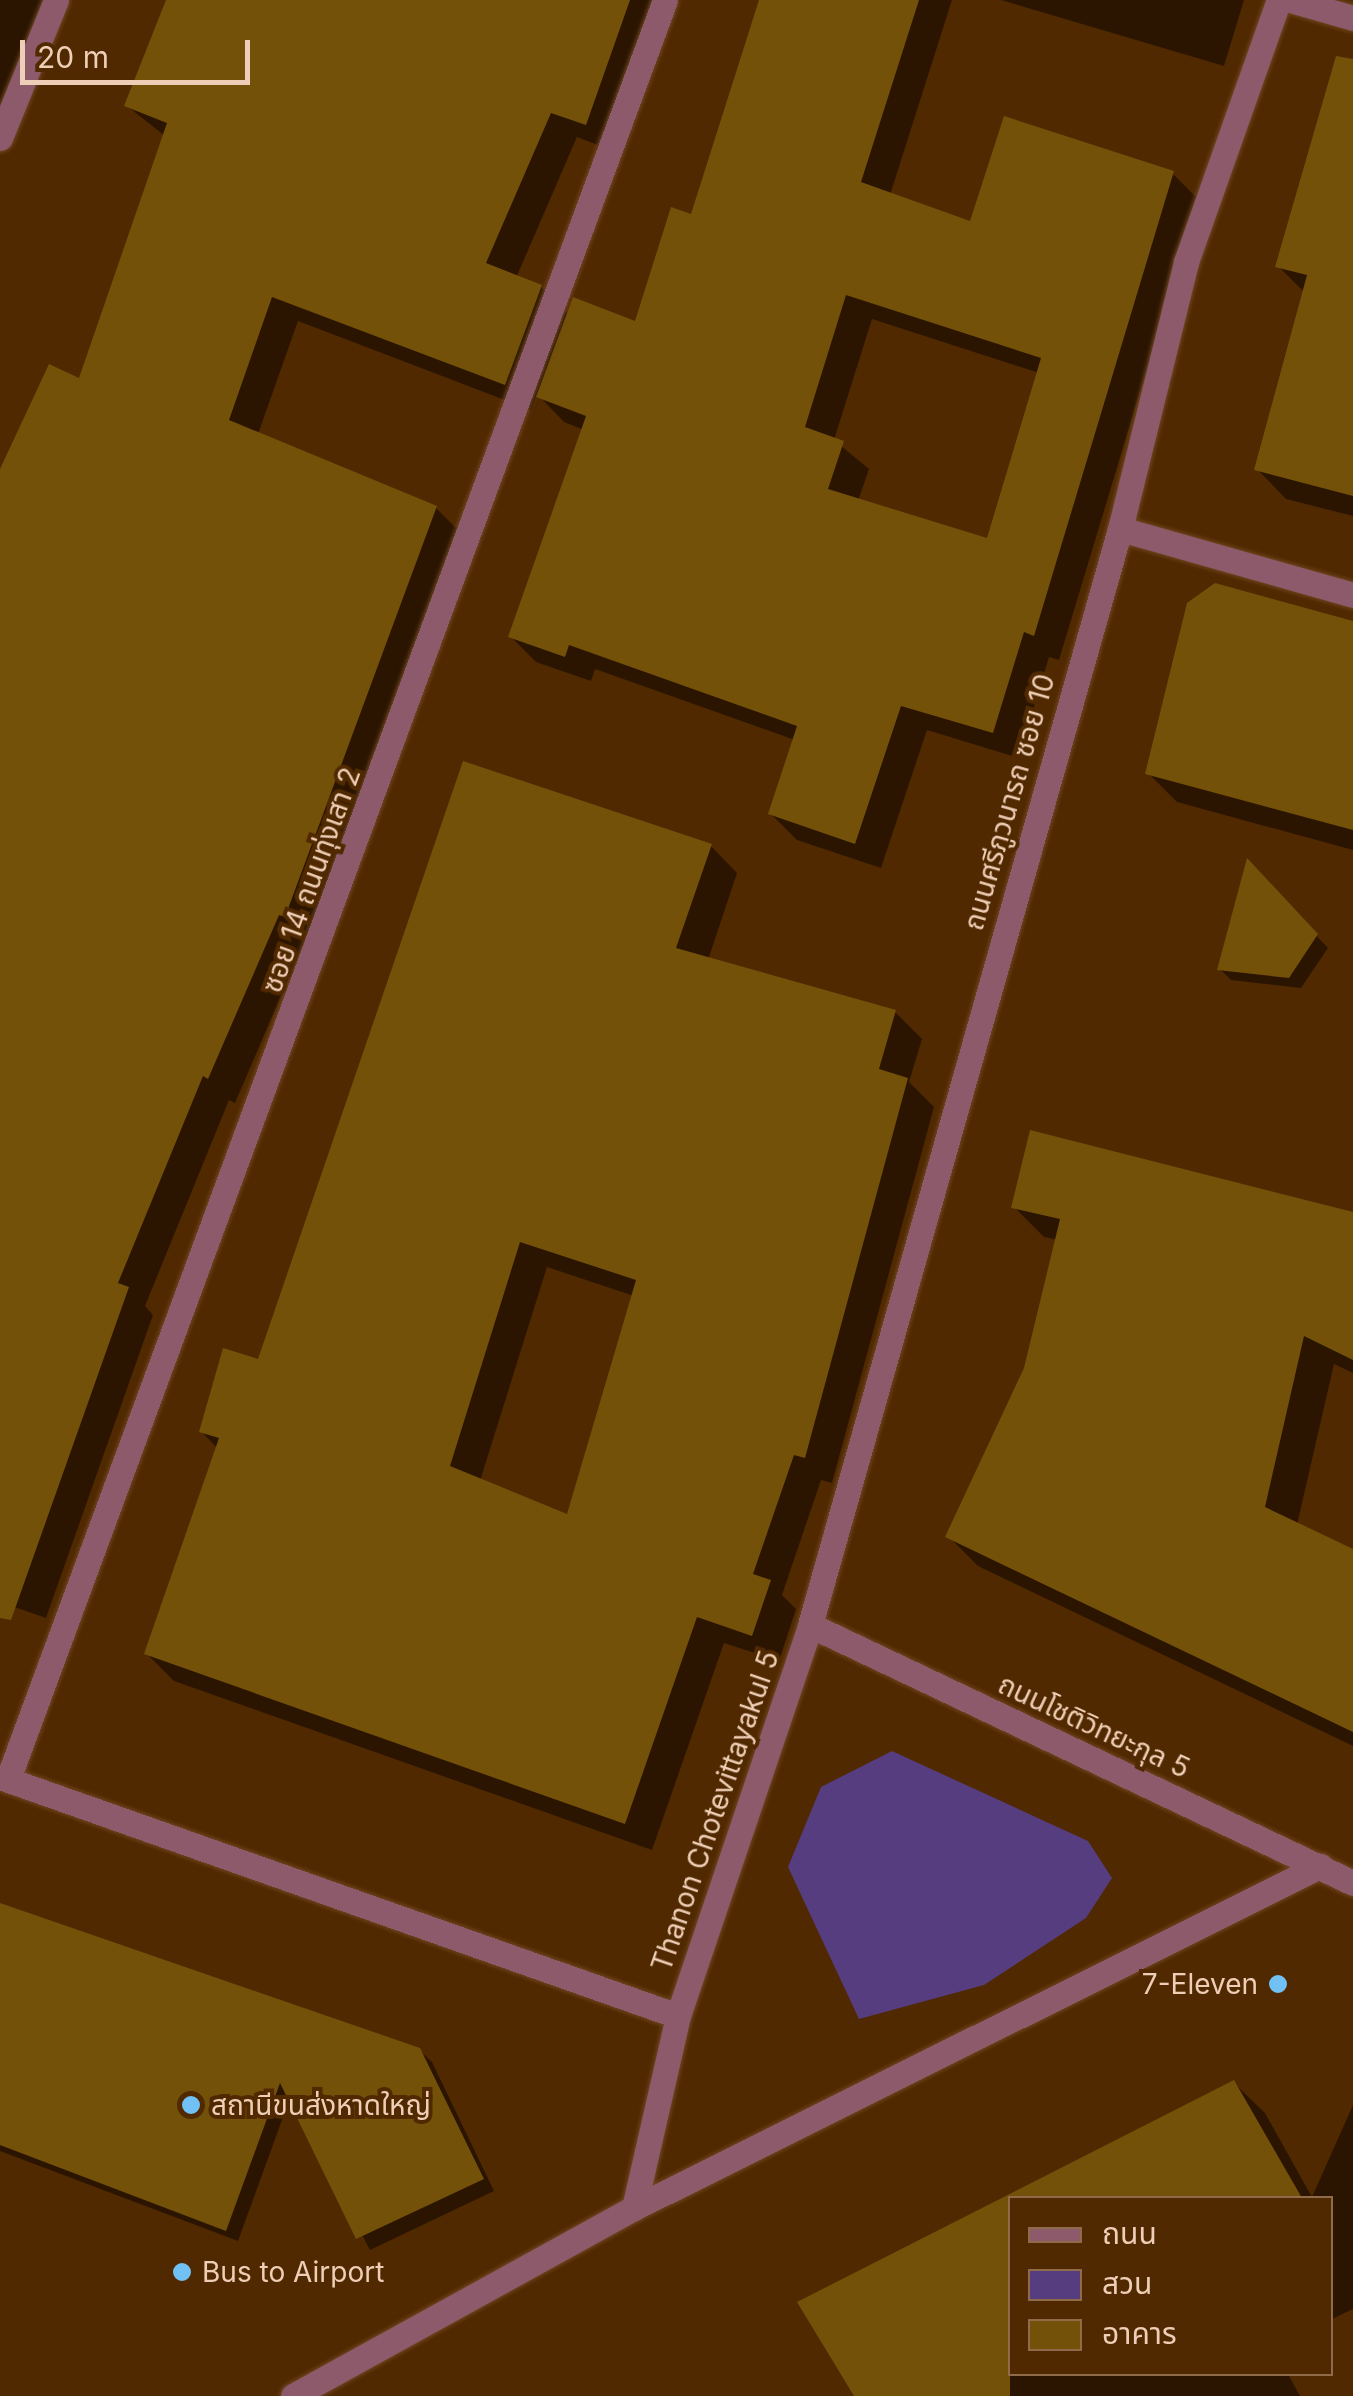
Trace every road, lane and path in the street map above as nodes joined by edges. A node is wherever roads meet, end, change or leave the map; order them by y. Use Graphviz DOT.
graph roads {
  1 [pos="56,0"];
  2 [pos="665,0"];
  3 [pos="1279,0"];
  4 [pos="1290,0"];
  5 [pos="1353,18"];
  6 [pos="0,138"];
  7 [pos="1120,530"];
  8 [pos="1353,595"];
  9 [pos="810,1625"];
  10 [pos="4,1778"];
  11 [pos="1320,1866"];
  12 [pos="1353,1882"];
  13 [pos="678,2016"];
  14 [pos="634,2208"];
  15 [pos="293,2396"];
  1 -- 6 [label="street"];
  2 -- 10 [label="street, ซอย 14 ถนนทุ่งเสา 2"];
  3 -- 7 [label="street, ถนนศรีภูวนารถ ซอย 10"];
  4 -- 5 [label="street"];
  7 -- 8 [label="street"];
  7 -- 9 [label="street, ถนนศรีภูวนารถ ซอย 10"];
  9 -- 11 [label="street, ถนนโชติวิทยะกุล 5"];
  9 -- 13 [label="street, Thanon Chotevittayakul 5"];
  10 -- 13 [label="street"];
  11 -- 12 [label="street, ถนนโชติวิทยะกุล 5"];
  11 -- 14 [label="street"];
  13 -- 14 [label="street, Thanon Chotevittayakul 5"];
  14 -- 15 [label="street"];
}
